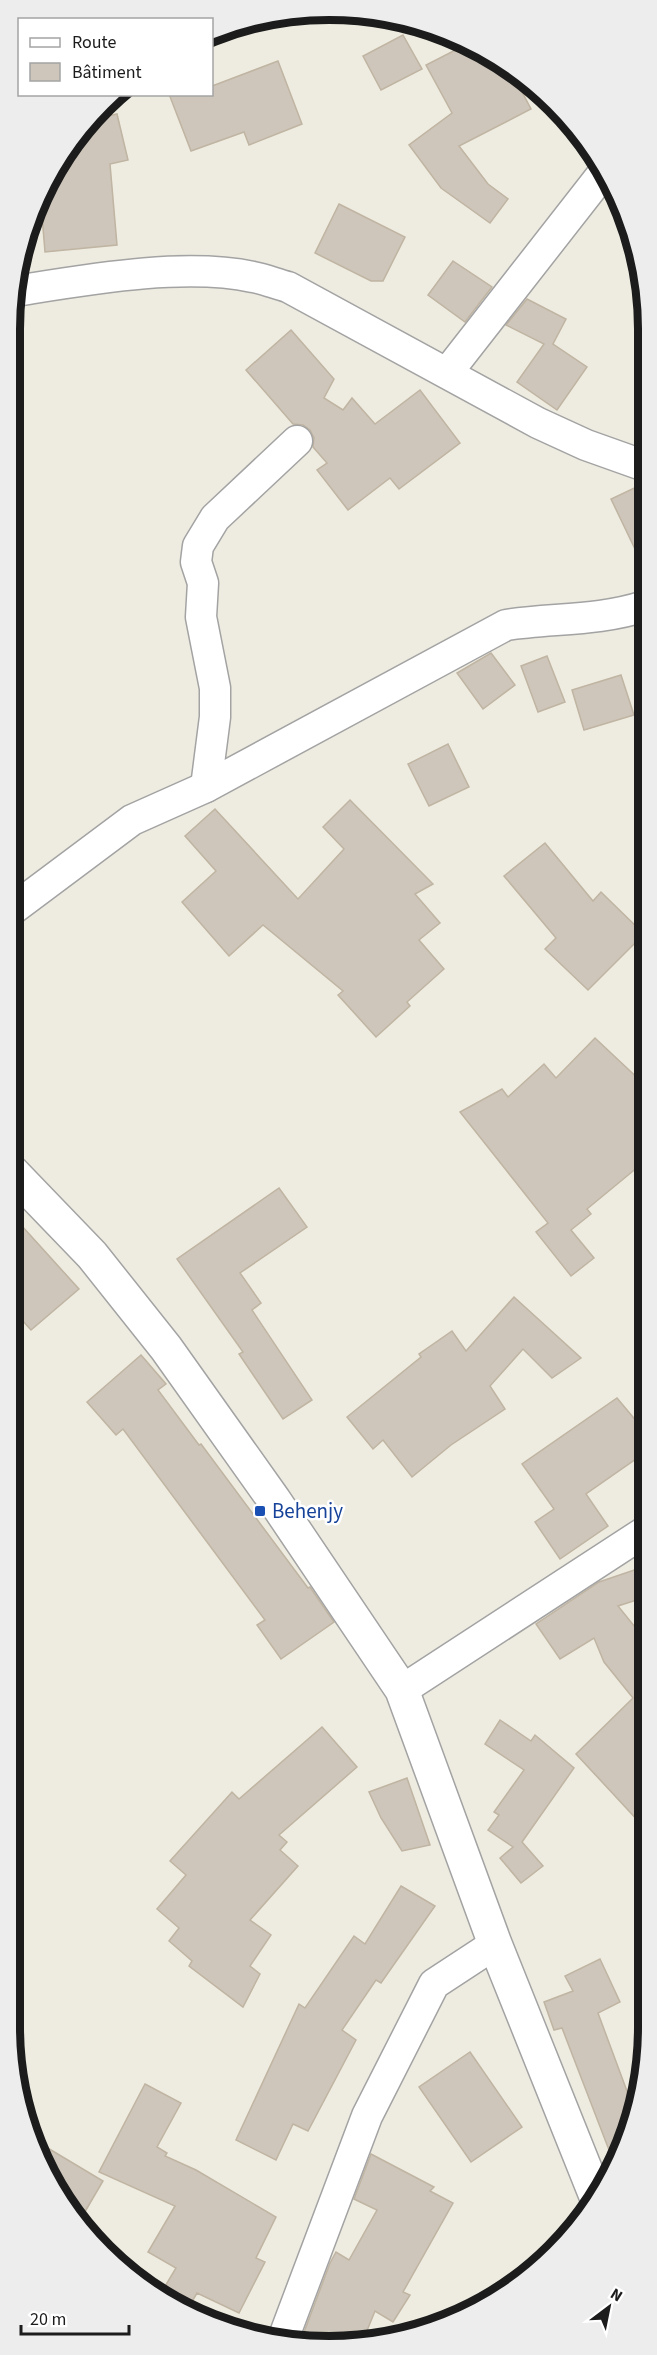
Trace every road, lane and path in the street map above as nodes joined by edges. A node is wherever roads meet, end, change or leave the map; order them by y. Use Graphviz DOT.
graph roads {
  1 [pos="599,179"];
  2 [pos="22,290"];
  3 [pos="447,373"];
  4 [pos="297,441"];
  5 [pos="638,464"];
  6 [pos="638,609"];
  7 [pos="206,787"];
  8 [pos="20,904"];
  9 [pos="20,1180"];
  10 [pos="638,1536"];
  11 [pos="402,1690"];
  12 [pos="495,1944"];
  13 [pos="592,2187"];
  14 [pos="286,2333"];
  1 -- 3 [label="street"];
  2 -- 3 [label="street"];
  3 -- 5 [label="street"];
  4 -- 7 [label="street"];
  6 -- 7 [label="street"];
  7 -- 8 [label="street"];
  9 -- 11 [label="street"];
  10 -- 11 [label="street"];
  11 -- 12 [label="street"];
  12 -- 13 [label="street"];
  12 -- 14 [label="street"];
}
